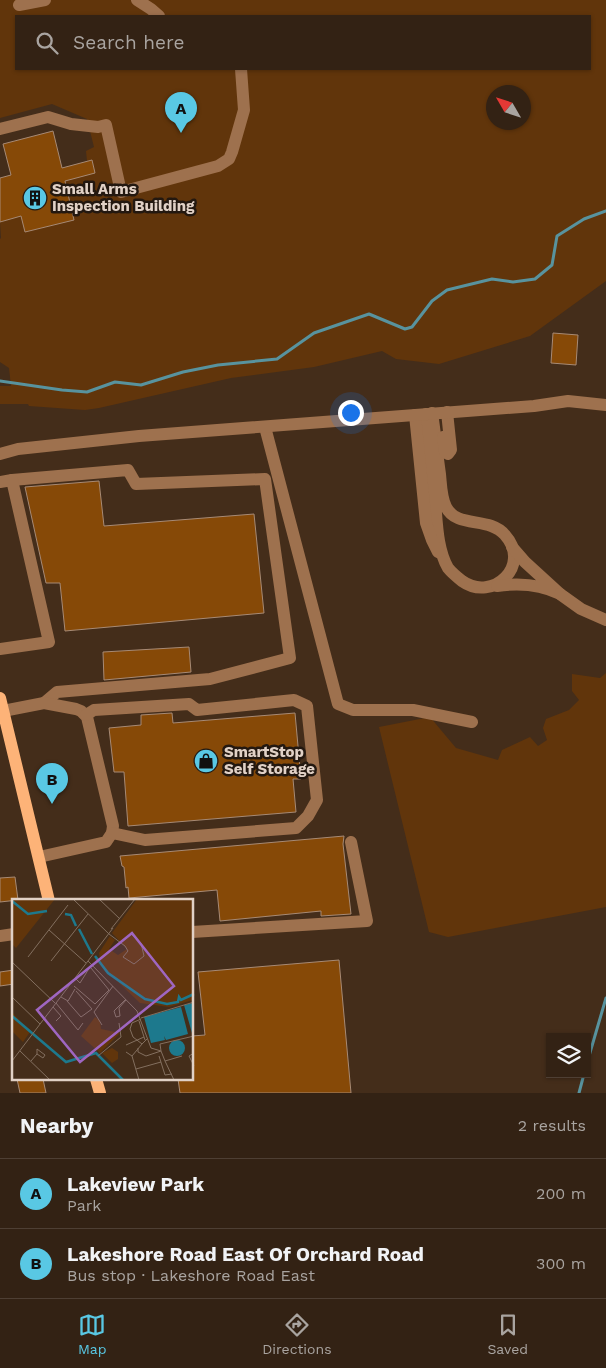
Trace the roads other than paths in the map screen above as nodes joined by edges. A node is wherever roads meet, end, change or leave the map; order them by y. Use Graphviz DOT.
graph roads {
  1 [pos="45,0"];
  2 [pos="137,0"];
  3 [pos="19,5"];
  4 [pos="158,15"];
  5 [pos="241,70"];
  6 [pos="0,129"];
  7 [pos="606,406"];
  8 [pos="432,413"];
  9 [pos="265,427"];
  10 [pos="0,454"];
  11 [pos="6,481"];
  12 [pos="512,547"];
  13 [pos="494,586"];
  14 [pos="560,594"];
  15 [pos="606,620"];
  16 [pos="0,649"];
  17 [pos="0,698"];
  18 [pos="44,703"];
  19 [pos="3,711"];
  20 [pos="86,715"];
  21 [pos="472,722"];
  22 [pos="112,833"];
  23 [pos="351,842"];
  24 [pos="39,857"];
  25 [pos="49,899"];
  26 [pos="194,932"];
  27 [pos="96,1080"];
  28 [pos="100,1093"];
  1 -- 3 [label="street"];
  2 -- 4 [label="street"];
  5 -- 6 [label="street"];
  7 -- 8 [label="street"];
  8 -- 9 [label="street"];
  8 -- 12 [label="street"];
  8 -- 13 [label="street"];
  9 -- 10 [label="street"];
  9 -- 21 [label="street"];
  11 -- 16 [label="street"];
  11 -- 18 [label="street"];
  12 -- 13 [label="street"];
  12 -- 14 [label="street"];
  13 -- 14 [label="street"];
  14 -- 15 [label="street"];
  17 -- 19 [label="main road"];
  18 -- 19 [label="street"];
  18 -- 20 [label="street"];
  19 -- 24 [label="main road"];
  20 -- 22 [label="street"];
  20 -- 22 [label="street"];
  22 -- 24 [label="street"];
  23 -- 26 [label="street"];
  24 -- 25 [label="main road"];
  27 -- 28 [label="main road"];
}
